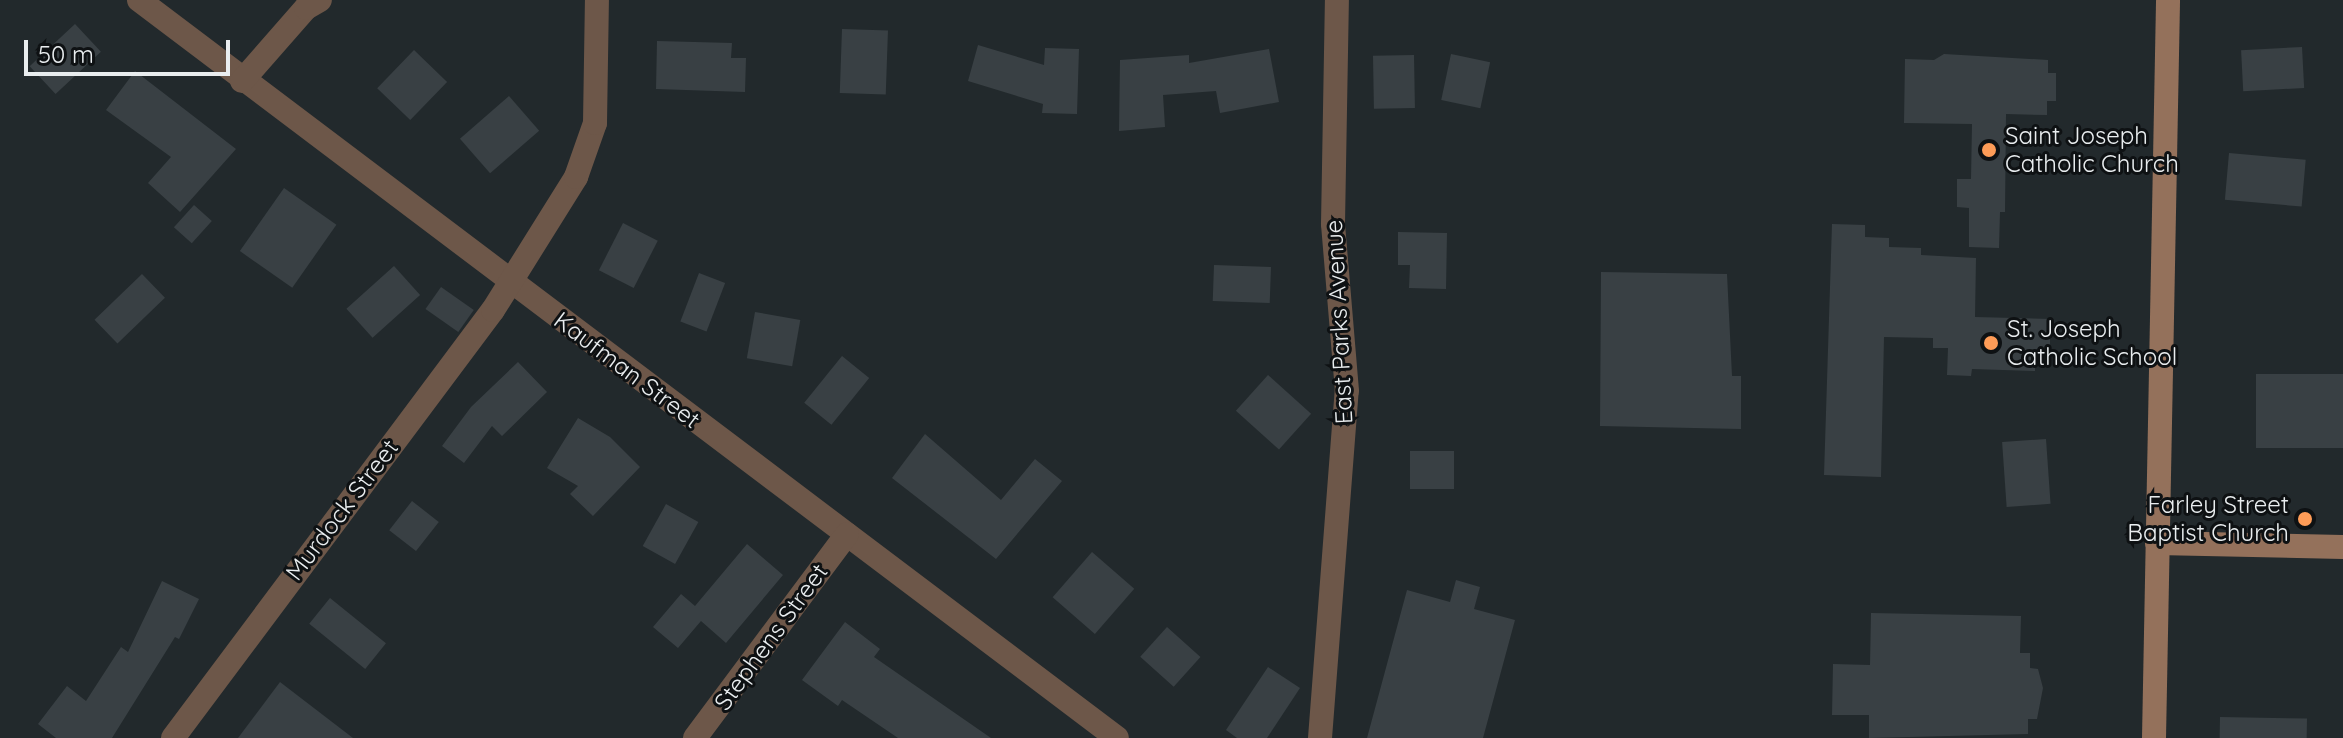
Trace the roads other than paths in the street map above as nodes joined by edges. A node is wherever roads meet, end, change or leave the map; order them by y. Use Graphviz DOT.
graph roads {
  1 [pos="139,0"];
  2 [pos="320,0"];
  3 [pos="597,0"];
  4 [pos="1319,0"];
  5 [pos="1337,0"];
  6 [pos="2168,0"];
  7 [pos="242,81"];
  8 [pos="511,282"];
  9 [pos="847,534"];
  10 [pos="2157,543"];
  11 [pos="2343,547"];
  12 [pos="173,738"];
  13 [pos="695,738"];
  14 [pos="1117,738"];
  15 [pos="1320,738"];
  16 [pos="2154,738"];
  1 -- 7 [label="street, Kaufman Street"];
  2 -- 7 [label="street"];
  3 -- 8 [label="street, Murdock Street"];
  4 -- 5 [label="street"];
  5 -- 15 [label="street, East Parks Avenue"];
  6 -- 10 [label="main road"];
  7 -- 8 [label="street, Kaufman Street"];
  8 -- 9 [label="street, Kaufman Street"];
  8 -- 12 [label="street, Murdock Street"];
  9 -- 13 [label="street, Stephens Street"];
  9 -- 14 [label="street, Kaufman Street"];
  10 -- 11 [label="main road"];
  10 -- 16 [label="main road"];
}
